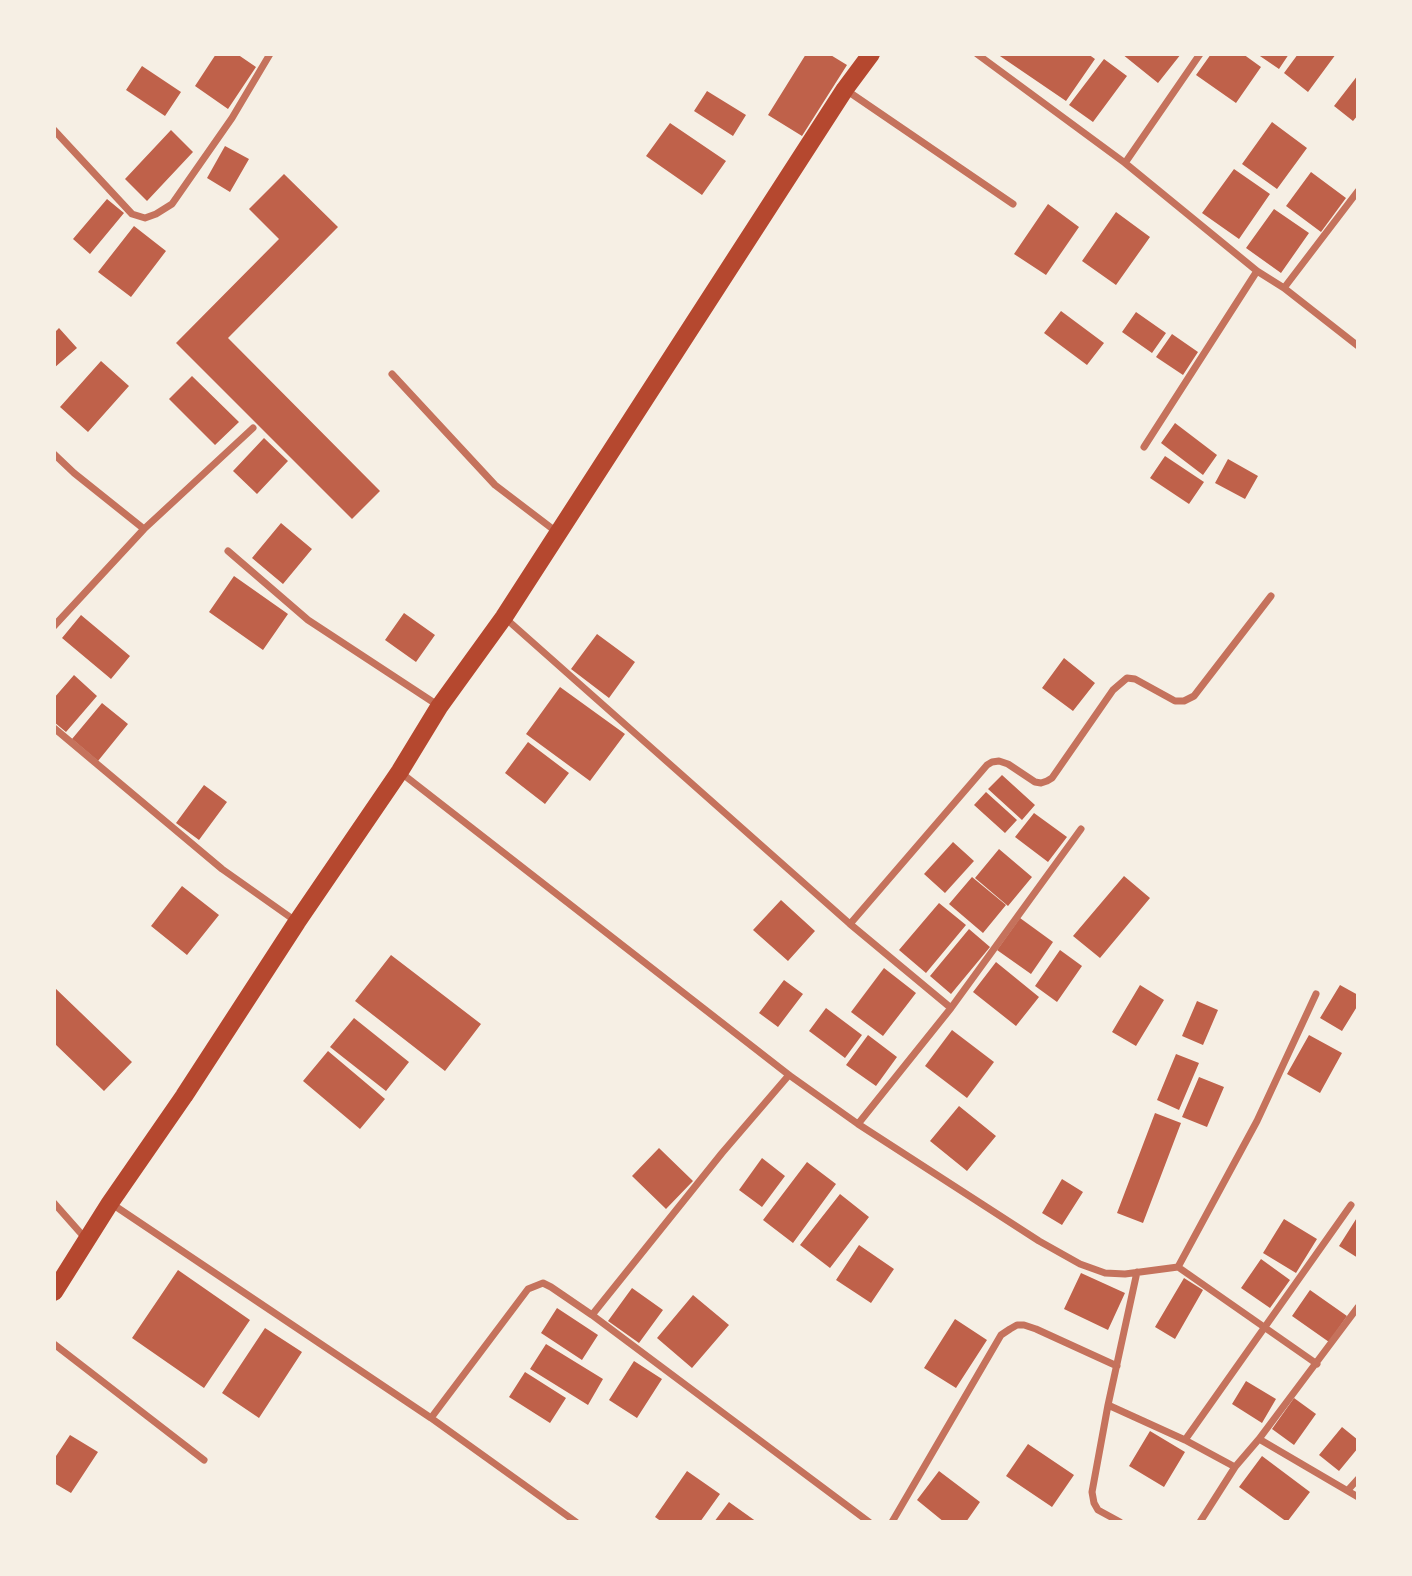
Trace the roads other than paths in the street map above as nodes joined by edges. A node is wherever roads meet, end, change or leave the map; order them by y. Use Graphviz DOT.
graph roads {
  1 [pos="270,54"];
  2 [pos="871,54"];
  3 [pos="977,54"];
  4 [pos="1200,54"];
  5 [pos="845,89"];
  6 [pos="54,130"];
  7 [pos="1125,163"];
  8 [pos="1358,191"];
  9 [pos="1013,204"];
  10 [pos="1257,271"];
  11 [pos="1284,288"];
  12 [pos="1358,345"];
  13 [pos="392,374"];
  14 [pos="253,428"];
  15 [pos="1144,447"];
  16 [pos="54,454"];
  17 [pos="145,529"];
  18 [pos="559,534"];
  19 [pos="228,551"];
  20 [pos="1271,596"];
  21 [pos="504,617"];
  22 [pos="54,626"];
  23 [pos="439,707"];
  24 [pos="54,728"];
  25 [pos="400,771"];
  26 [pos="1081,829"];
  27 [pos="297,922"];
  28 [pos="850,924"];
  29 [pos="1316,994"];
  30 [pos="951,1008"];
  31 [pos="789,1075"];
  32 [pos="858,1124"];
  33 [pos="54,1203"];
  34 [pos="110,1203"];
  35 [pos="1351,1205"];
  36 [pos="88,1241"];
  37 [pos="1178,1267"];
  38 [pos="1138,1272"];
  39 [pos="54,1292"];
  40 [pos="1358,1307"];
  41 [pos="593,1315"];
  42 [pos="1265,1328"];
  43 [pos="54,1345"];
  44 [pos="1317,1364"];
  45 [pos="1117,1366"];
  46 [pos="1108,1405"];
  47 [pos="431,1418"];
  48 [pos="1259,1439"];
  49 [pos="1185,1440"];
  50 [pos="204,1460"];
  51 [pos="1235,1467"];
  52 [pos="1358,1479"];
  53 [pos="1348,1490"];
  54 [pos="1358,1497"];
  55 [pos="576,1522"];
  56 [pos="869,1522"];
  57 [pos="892,1522"];
  58 [pos="1119,1522"];
  59 [pos="1200,1522"];
  1 -- 6 [label="street"];
  2 -- 5 [label="main road"];
  3 -- 7 [label="street"];
  4 -- 7 [label="street"];
  5 -- 9 [label="street"];
  5 -- 18 [label="main road"];
  7 -- 10 [label="street"];
  8 -- 11 [label="street"];
  10 -- 11 [label="street"];
  10 -- 15 [label="street"];
  11 -- 12 [label="street"];
  13 -- 18 [label="street"];
  14 -- 17 [label="street"];
  16 -- 17 [label="street"];
  17 -- 22 [label="street"];
  18 -- 21 [label="main road"];
  19 -- 23 [label="street"];
  20 -- 28 [label="street"];
  21 -- 23 [label="main road"];
  21 -- 28 [label="street"];
  23 -- 25 [label="main road"];
  24 -- 27 [label="street"];
  25 -- 27 [label="main road"];
  25 -- 31 [label="street"];
  26 -- 30 [label="street"];
  27 -- 34 [label="main road"];
  28 -- 30 [label="street"];
  29 -- 37 [label="street"];
  30 -- 32 [label="street"];
  31 -- 32 [label="street"];
  31 -- 41 [label="street"];
  32 -- 38 [label="street"];
  33 -- 36 [label="street"];
  34 -- 36 [label="main road"];
  34 -- 47 [label="street"];
  35 -- 42 [label="street"];
  36 -- 39 [label="main road"];
  37 -- 38 [label="street"];
  37 -- 42 [label="street"];
  38 -- 45 [label="street"];
  40 -- 44 [label="street"];
  41 -- 47 [label="street"];
  41 -- 56 [label="street"];
  42 -- 44 [label="street"];
  42 -- 49 [label="street"];
  43 -- 50 [label="street"];
  44 -- 48 [label="street"];
  45 -- 46 [label="street"];
  45 -- 57 [label="street"];
  46 -- 49 [label="street"];
  46 -- 58 [label="street"];
  47 -- 55 [label="street"];
  48 -- 51 [label="street"];
  48 -- 53 [label="street"];
  49 -- 51 [label="street"];
  51 -- 59 [label="street"];
  52 -- 53 [label="street"];
  53 -- 54 [label="street"];
}
